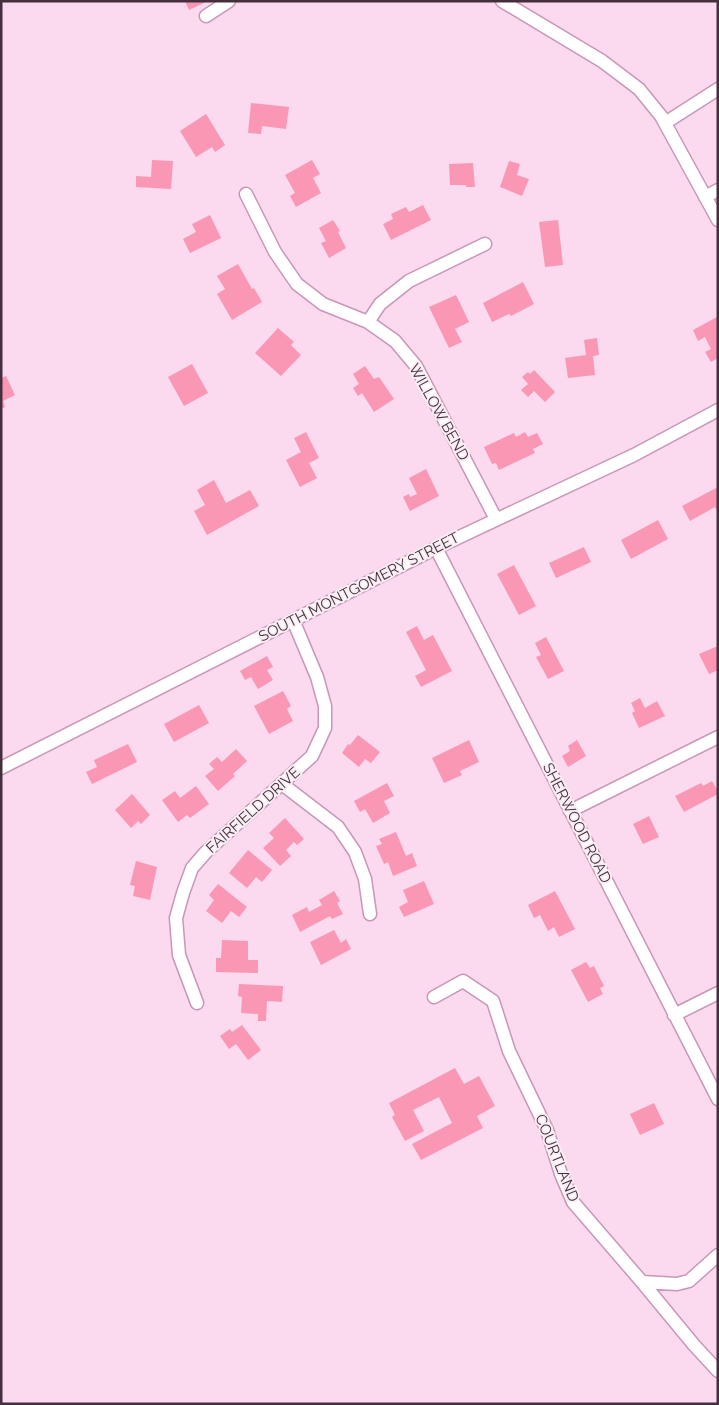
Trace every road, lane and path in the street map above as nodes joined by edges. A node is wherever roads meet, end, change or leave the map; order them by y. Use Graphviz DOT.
graph roads {
  1 [pos="229,1"];
  2 [pos="502,1"];
  3 [pos="206,16"];
  4 [pos="718,90"];
  5 [pos="665,123"];
  6 [pos="718,190"];
  7 [pos="246,194"];
  8 [pos="705,196"];
  9 [pos="718,220"];
  10 [pos="485,244"];
  11 [pos="368,322"];
  12 [pos="718,410"];
  13 [pos="496,519"];
  14 [pos="436,548"];
  15 [pos="293,620"];
  16 [pos="718,737"];
  17 [pos="1,768"];
  18 [pos="282,784"];
  19 [pos="570,811"];
  20 [pos="370,914"];
  21 [pos="718,993"];
  22 [pos="434,997"];
  23 [pos="197,1003"];
  24 [pos="674,1015"];
  25 [pos="718,1099"];
  26 [pos="718,1255"];
  27 [pos="642,1282"];
  28 [pos="718,1371"];
  1 -- 3 [label="street"];
  2 -- 5 [label="street"];
  4 -- 5 [label="street"];
  5 -- 8 [label="street"];
  6 -- 8 [label="street"];
  7 -- 11 [label="street, WILLOW BEND"];
  8 -- 9 [label="street"];
  10 -- 11 [label="street"];
  11 -- 13 [label="street, WILLOW BEND"];
  12 -- 13 [label="street, SOUTH MONTGOMERY STREET"];
  13 -- 14 [label="street, SOUTH MONTGOMERY STREET"];
  14 -- 15 [label="street, SOUTH MONTGOMERY STREET"];
  14 -- 19 [label="street, SHERWOOD ROAD"];
  15 -- 17 [label="street, SOUTH MONTGOMERY STREET"];
  15 -- 18 [label="street, FAIRFIELD DRIVE"];
  16 -- 19 [label="street"];
  18 -- 20 [label="street"];
  18 -- 23 [label="street, FAIRFIELD DRIVE"];
  19 -- 24 [label="street, SHERWOOD ROAD"];
  21 -- 24 [label="street"];
  22 -- 27 [label="street, COURTLAND"];
  24 -- 25 [label="street, SHERWOOD ROAD"];
  26 -- 27 [label="street"];
  27 -- 28 [label="street, COURTLAND"];
}
